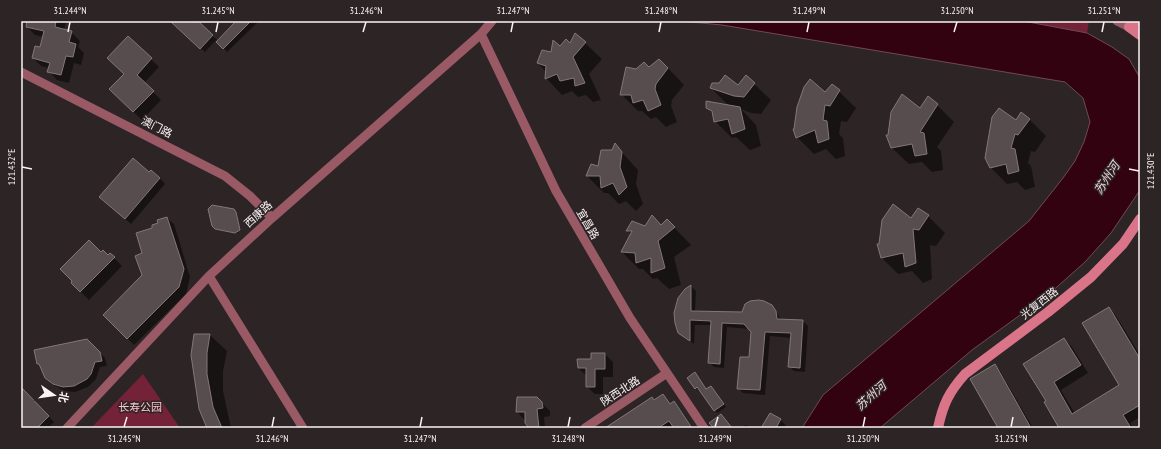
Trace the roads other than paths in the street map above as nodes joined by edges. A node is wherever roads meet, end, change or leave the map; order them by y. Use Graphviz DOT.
graph roads {
  1 [pos="492,21"];
  2 [pos="1118,21"];
  3 [pos="1138,21"];
  4 [pos="1129,27"];
  5 [pos="481,34"];
  6 [pos="1140,36"];
  7 [pos="21,72"];
  8 [pos="272,218"];
  9 [pos="1140,219"];
  10 [pos="209,276"];
  11 [pos="667,374"];
  12 [pos="67,428"];
  13 [pos="303,428"];
  14 [pos="585,428"];
  15 [pos="704,428"];
  16 [pos="938,428"];
  1 -- 5 [label="street"];
  2 -- 4 [label="street"];
  3 -- 4 [label="main road"];
  4 -- 6 [label="main road"];
  5 -- 8 [label="street, 西康路"];
  5 -- 11 [label="street, 宜昌路"];
  7 -- 8 [label="street, 澳门路"];
  8 -- 10 [label="street, 西康路"];
  9 -- 16 [label="main road, 光复西路"];
  10 -- 12 [label="street, 西康路"];
  10 -- 13 [label="street"];
  11 -- 14 [label="street, 陕西北路"];
  11 -- 15 [label="street, 宜昌路"];
}
